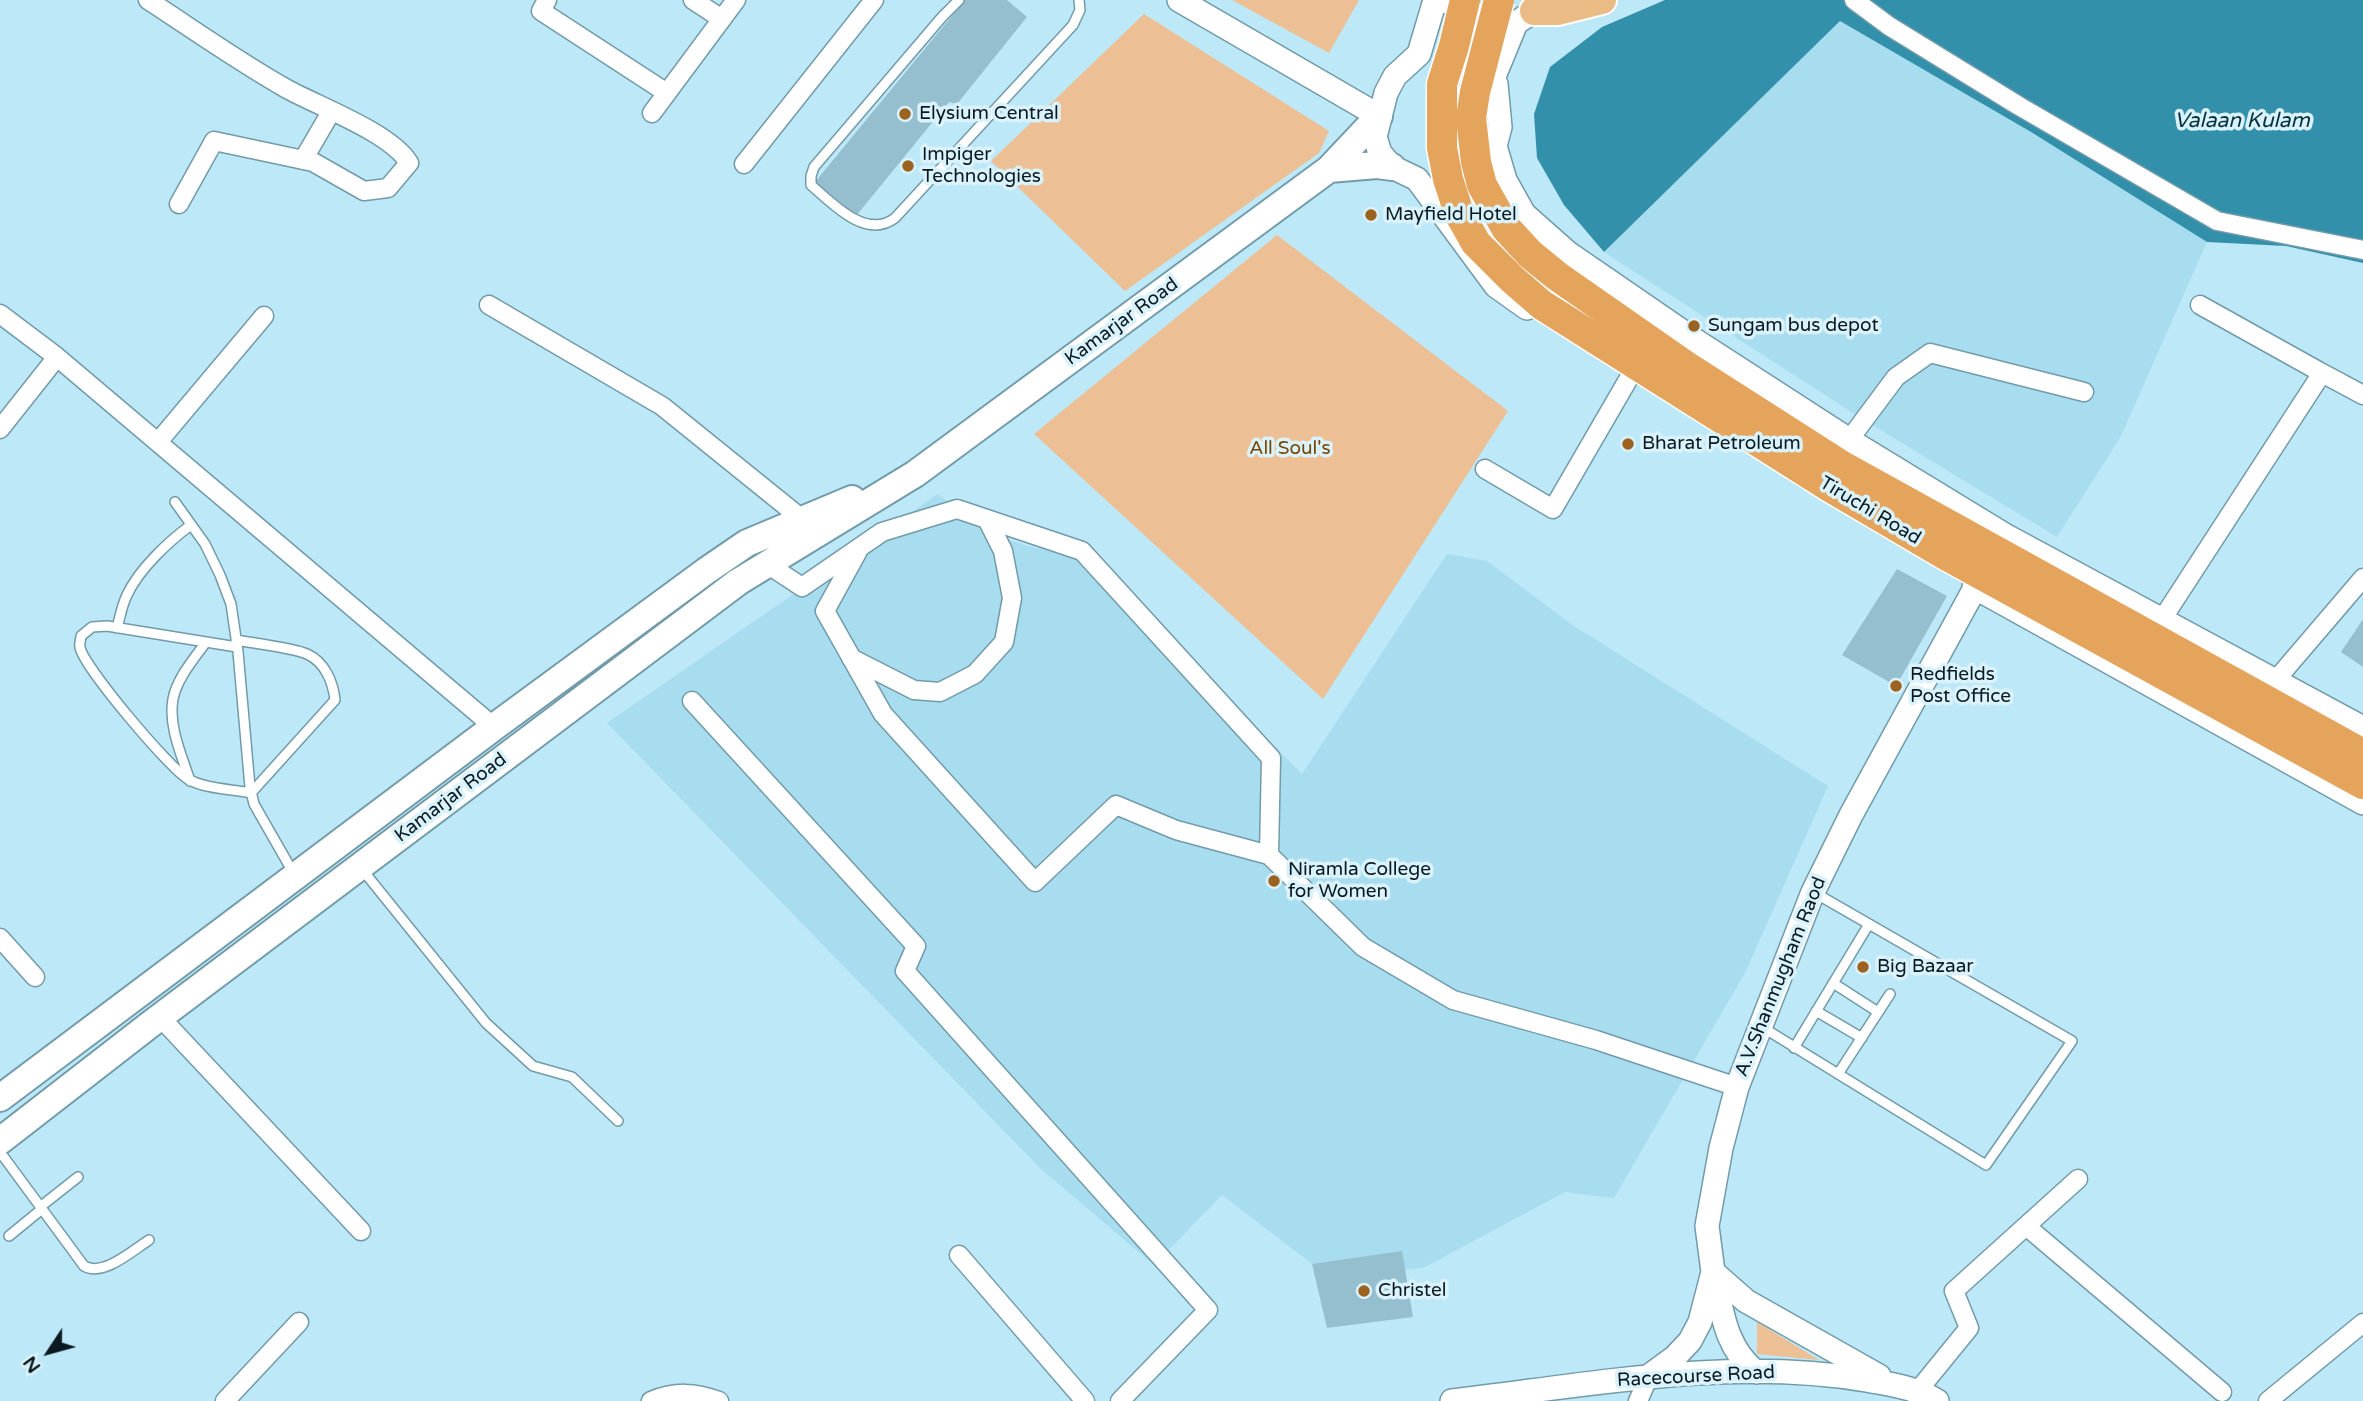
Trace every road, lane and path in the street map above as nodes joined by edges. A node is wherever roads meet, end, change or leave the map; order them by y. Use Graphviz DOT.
graph roads {
  1 [pos="148,0"];
  2 [pos="547,0"];
  3 [pos="693,0"];
  4 [pos="736,0"];
  5 [pos="874,0"];
  6 [pos="959,0"];
  7 [pos="1079,0"];
  8 [pos="1178,0"];
  9 [pos="1435,0"];
  10 [pos="1446,0"];
  11 [pos="1465,0"];
  12 [pos="1602,0"];
  13 [pos="1854,0"];
  14 [pos="1523,9"];
  15 [pos="722,19"];
  16 [pos="1419,54"];
  17 [pos="1493,79"];
  18 [pos="667,93"];
  19 [pos="331,112"];
  20 [pos="652,113"];
  21 [pos="1378,117"];
  22 [pos="1495,146"];
  23 [pos="303,160"];
  24 [pos="744,164"];
  25 [pos="1392,167"];
  26 [pos="1329,169"];
  27 [pos="1417,179"];
  28 [pos="179,204"];
  29 [pos="2363,250"];
  30 [pos="489,305"];
  31 [pos="2200,305"];
  32 [pos="0,314"];
  33 [pos="264,317"];
  34 [pos="57,357"];
  35 [pos="2322,373"];
  36 [pos="1629,377"];
  37 [pos="2084,392"];
  38 [pos="2363,395"];
  39 [pos="0,429"];
  40 [pos="1849,440"];
  41 [pos="158,442"];
  42 [pos="1485,469"];
  43 [pos="915,474"];
  44 [pos="175,502"];
  45 [pos="802,519"];
  46 [pos="987,519"];
  47 [pos="191,525"];
  48 [pos="860,548"];
  49 [pos="767,564"];
  50 [pos="2363,579"];
  51 [pos="1975,588"];
  52 [pos="2161,621"];
  53 [pos="117,628"];
  54 [pos="206,642"];
  55 [pos="236,644"];
  56 [pos="851,658"];
  57 [pos="2275,681"];
  58 [pos="692,701"];
  59 [pos="494,727"];
  60 [pos="2363,728"];
  61 [pos="2363,754"];
  62 [pos="190,781"];
  63 [pos="2363,784"];
  64 [pos="251,793"];
  65 [pos="2363,803"];
  66 [pos="1269,855"];
  67 [pos="360,867"];
  68 [pos="295,876"];
  69 [pos="1813,892"];
  70 [pos="1869,924"];
  71 [pos="0,938"];
  72 [pos="35,977"];
  73 [pos="1833,983"];
  74 [pos="1890,994"];
  75 [pos="1816,1011"];
  76 [pos="1878,1012"];
  77 [pos="160,1017"];
  78 [pos="1760,1026"];
  79 [pos="1862,1038"];
  80 [pos="1794,1048"];
  81 [pos="1838,1074"];
  82 [pos="1737,1087"];
  83 [pos="0,1098"];
  84 [pos="618,1121"];
  85 [pos="0,1141"];
  86 [pos="0,1152"];
  87 [pos="78,1177"];
  88 [pos="2078,1179"];
  89 [pos="41,1208"];
  90 [pos="2026,1226"];
  91 [pos="361,1231"];
  92 [pos="9,1236"];
  93 [pos="149,1240"];
  94 [pos="959,1255"];
  95 [pos="1713,1272"];
  96 [pos="299,1322"];
  97 [pos="2363,1323"];
  98 [pos="1756,1372"];
  99 [pos="1649,1376"];
  100 [pos="2222,1392"];
  101 [pos="1916,1393"];
  102 [pos="225,1401"];
  103 [pos="650,1401"];
  104 [pos="719,1401"];
  105 [pos="1085,1401"];
  106 [pos="1120,1401"];
  107 [pos="1452,1401"];
  108 [pos="1638,1401"];
  109 [pos="2268,1401"];
  1 -- 19 [label="street"];
  2 -- 18 [label="street"];
  3 -- 15 [label="street"];
  4 -- 15 [label="street"];
  5 -- 24 [label="street"];
  6 -- 7 [label="lane"];
  8 -- 21 [label="street"];
  9 -- 16 [label="street"];
  10 -- 14 [label="street"];
  11 -- 63 [label="highway, Tiruchi Road, bridge"];
  12 -- 14 [label="main road"];
  13 -- 29 [label="street"];
  14 -- 17 [label="street"];
  14 -- 61 [label="highway, Tiruchi Road, bridge"];
  15 -- 18 [label="street"];
  16 -- 17 [label="street"];
  16 -- 21 [label="street"];
  17 -- 22 [label="street"];
  18 -- 20 [label="street"];
  19 -- 23 [label="street"];
  19 -- 23 [label="street"];
  21 -- 25 [label="street"];
  21 -- 26 [label="main road, Kamarjar Road"];
  22 -- 27 [label="street"];
  22 -- 40 [label="street"];
  23 -- 28 [label="street"];
  25 -- 26 [label="main road"];
  25 -- 27 [label="street"];
  26 -- 43 [label="main road, Kamarjar Road"];
  27 -- 36 [label="street"];
  30 -- 45 [label="street"];
  31 -- 35 [label="street"];
  32 -- 34 [label="street"];
  33 -- 41 [label="street"];
  34 -- 39 [label="street"];
  34 -- 41 [label="street"];
  35 -- 38 [label="street"];
  35 -- 52 [label="street"];
  36 -- 42 [label="street"];
  36 -- 51 [label="street"];
  37 -- 40 [label="street"];
  40 -- 52 [label="street"];
  41 -- 59 [label="street"];
  43 -- 45 [label="main road, Kamarjar Road"];
  43 -- 49 [label="main road, Kamarjar Road"];
  44 -- 47 [label="lane"];
  45 -- 59 [label="main road, Kamarjar Road"];
  46 -- 48 [label="street"];
  46 -- 56 [label="street"];
  46 -- 66 [label="street"];
  47 -- 53 [label="lane"];
  47 -- 55 [label="lane"];
  48 -- 49 [label="street"];
  48 -- 56 [label="street"];
  49 -- 67 [label="main road, Kamarjar Road"];
  50 -- 57 [label="street"];
  51 -- 65 [label="street"];
  51 -- 69 [label="street, A.V.Shanmugham Raod"];
  52 -- 57 [label="street"];
  53 -- 54 [label="lane"];
  53 -- 62 [label="lane"];
  54 -- 55 [label="lane"];
  54 -- 62 [label="lane"];
  55 -- 64 [label="lane"];
  55 -- 64 [label="lane"];
  56 -- 66 [label="street"];
  57 -- 60 [label="street"];
  58 -- 106 [label="street"];
  59 -- 68 [label="main road, Kamarjar Road"];
  62 -- 64 [label="lane"];
  64 -- 68 [label="lane"];
  66 -- 82 [label="street"];
  67 -- 77 [label="main road, Kamarjar Road"];
  67 -- 84 [label="lane"];
  68 -- 83 [label="main road, Kamarjar Road"];
  69 -- 70 [label="lane"];
  69 -- 78 [label="street, A.V.Shanmugham Raod"];
  70 -- 73 [label="lane"];
  70 -- 81 [label="lane"];
  71 -- 72 [label="street"];
  73 -- 75 [label="lane"];
  73 -- 76 [label="lane"];
  74 -- 76 [label="lane"];
  75 -- 79 [label="lane"];
  75 -- 80 [label="lane"];
  76 -- 79 [label="lane"];
  77 -- 85 [label="main road, Kamarjar Road"];
  77 -- 91 [label="street"];
  78 -- 80 [label="lane"];
  78 -- 82 [label="street, A.V.Shanmugham Raod"];
  79 -- 81 [label="lane"];
  80 -- 81 [label="lane"];
  82 -- 95 [label="street, A.V.Shanmugham Raod"];
  86 -- 89 [label="lane"];
  87 -- 89 [label="lane"];
  88 -- 90 [label="street"];
  89 -- 92 [label="lane"];
  89 -- 93 [label="lane"];
  90 -- 100 [label="street"];
  90 -- 101 [label="street"];
  94 -- 105 [label="street"];
  95 -- 98 [label="street"];
  95 -- 99 [label="street, A.V.Shanmugham Raod"];
  95 -- 101 [label="street"];
  96 -- 102 [label="street"];
  97 -- 109 [label="street"];
  98 -- 99 [label="street, Racecourse Road"];
  98 -- 101 [label="street, Racecourse Road"];
  99 -- 107 [label="street, Racecourse Road"];
  99 -- 108 [label="street"];
  103 -- 104 [label="street"];
}
